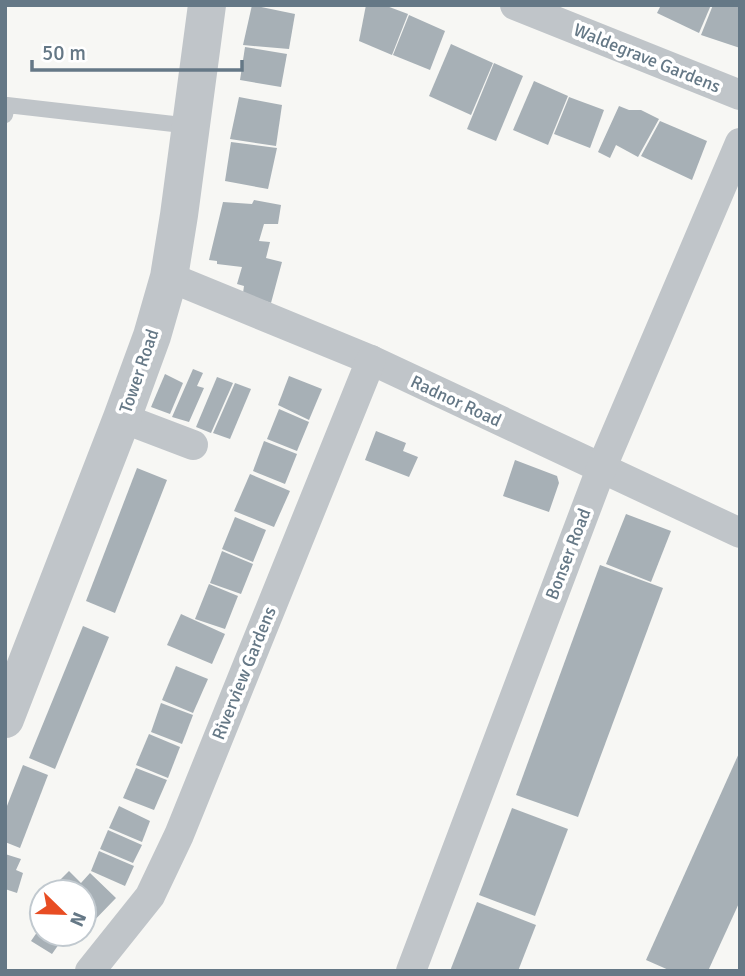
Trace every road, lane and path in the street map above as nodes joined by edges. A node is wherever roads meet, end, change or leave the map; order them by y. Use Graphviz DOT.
graph roads {
  1 [pos="207,5"];
  2 [pos="515,5"];
  3 [pos="740,95"];
  4 [pos="5,116"];
  5 [pos="191,126"];
  6 [pos="740,143"];
  7 [pos="169,277"];
  8 [pos="371,360"];
  9 [pos="122,418"];
  10 [pos="193,445"];
  11 [pos="601,469"];
  12 [pos="740,533"];
  13 [pos="5,719"];
  14 [pos="90,971"];
  15 [pos="411,971"];
  1 -- 5 [label="street, Tower Road"];
  2 -- 3 [label="street, Waldegrave Gardens"];
  4 -- 5 [label="lane"];
  5 -- 7 [label="street, Tower Road"];
  6 -- 11 [label="street, Bonser Road"];
  7 -- 8 [label="street, Radnor Road"];
  7 -- 9 [label="street, Tower Road"];
  8 -- 11 [label="street, Radnor Road"];
  8 -- 14 [label="street, Riverview Gardens"];
  9 -- 10 [label="street"];
  9 -- 13 [label="street, Tower Road"];
  11 -- 12 [label="street, Radnor Road"];
  11 -- 15 [label="street, Bonser Road"];
}
